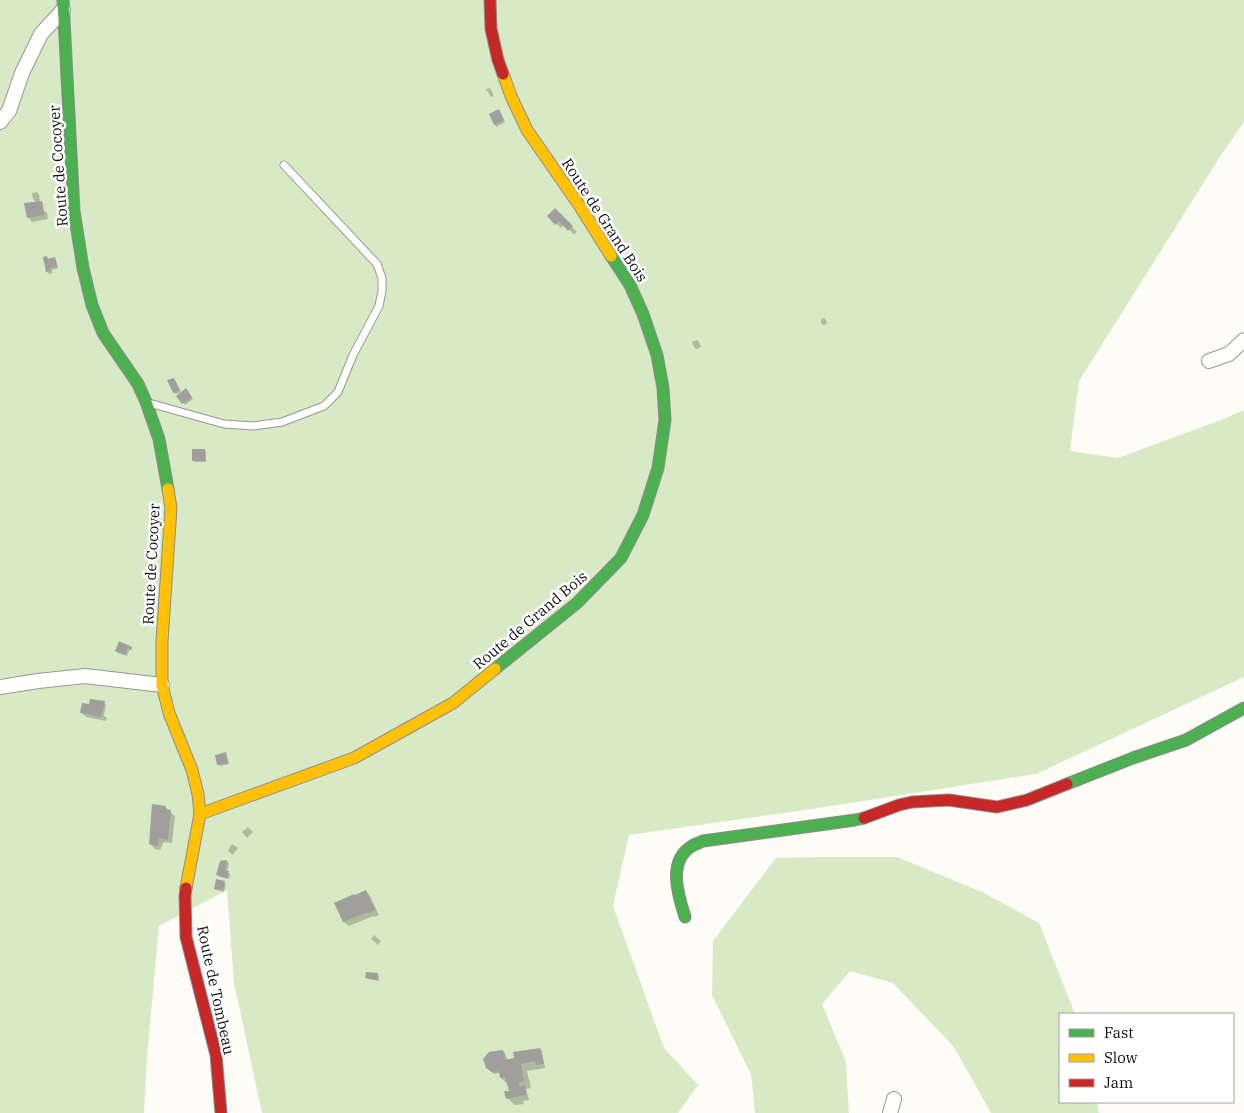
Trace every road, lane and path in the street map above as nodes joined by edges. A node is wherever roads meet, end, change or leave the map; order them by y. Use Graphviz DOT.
graph roads {
  1 [pos="490,0"];
  2 [pos="63,5"];
  3 [pos="0,122"];
  4 [pos="284,165"];
  5 [pos="1244,340"];
  6 [pos="1210,361"];
  7 [pos="146,402"];
  8 [pos="162,685"];
  9 [pos="0,686"];
  10 [pos="1244,708"];
  11 [pos="200,814"];
  12 [pos="686,917"];
  13 [pos="894,1099"];
  14 [pos="221,1113"];
  15 [pos="890,1113"];
  1 -- 11 [label="main road, Route de Grand Bois"];
  2 -- 3 [label="street"];
  2 -- 7 [label="main road, Route de Cocoyer"];
  4 -- 7 [label="lane"];
  5 -- 6 [label="street"];
  7 -- 8 [label="main road, Route de Cocoyer"];
  8 -- 9 [label="street"];
  8 -- 11 [label="main road, Route de Cocoyer"];
  10 -- 12 [label="main road"];
  11 -- 14 [label="main road, Route de Tombeau"];
  13 -- 15 [label="street"];
}
